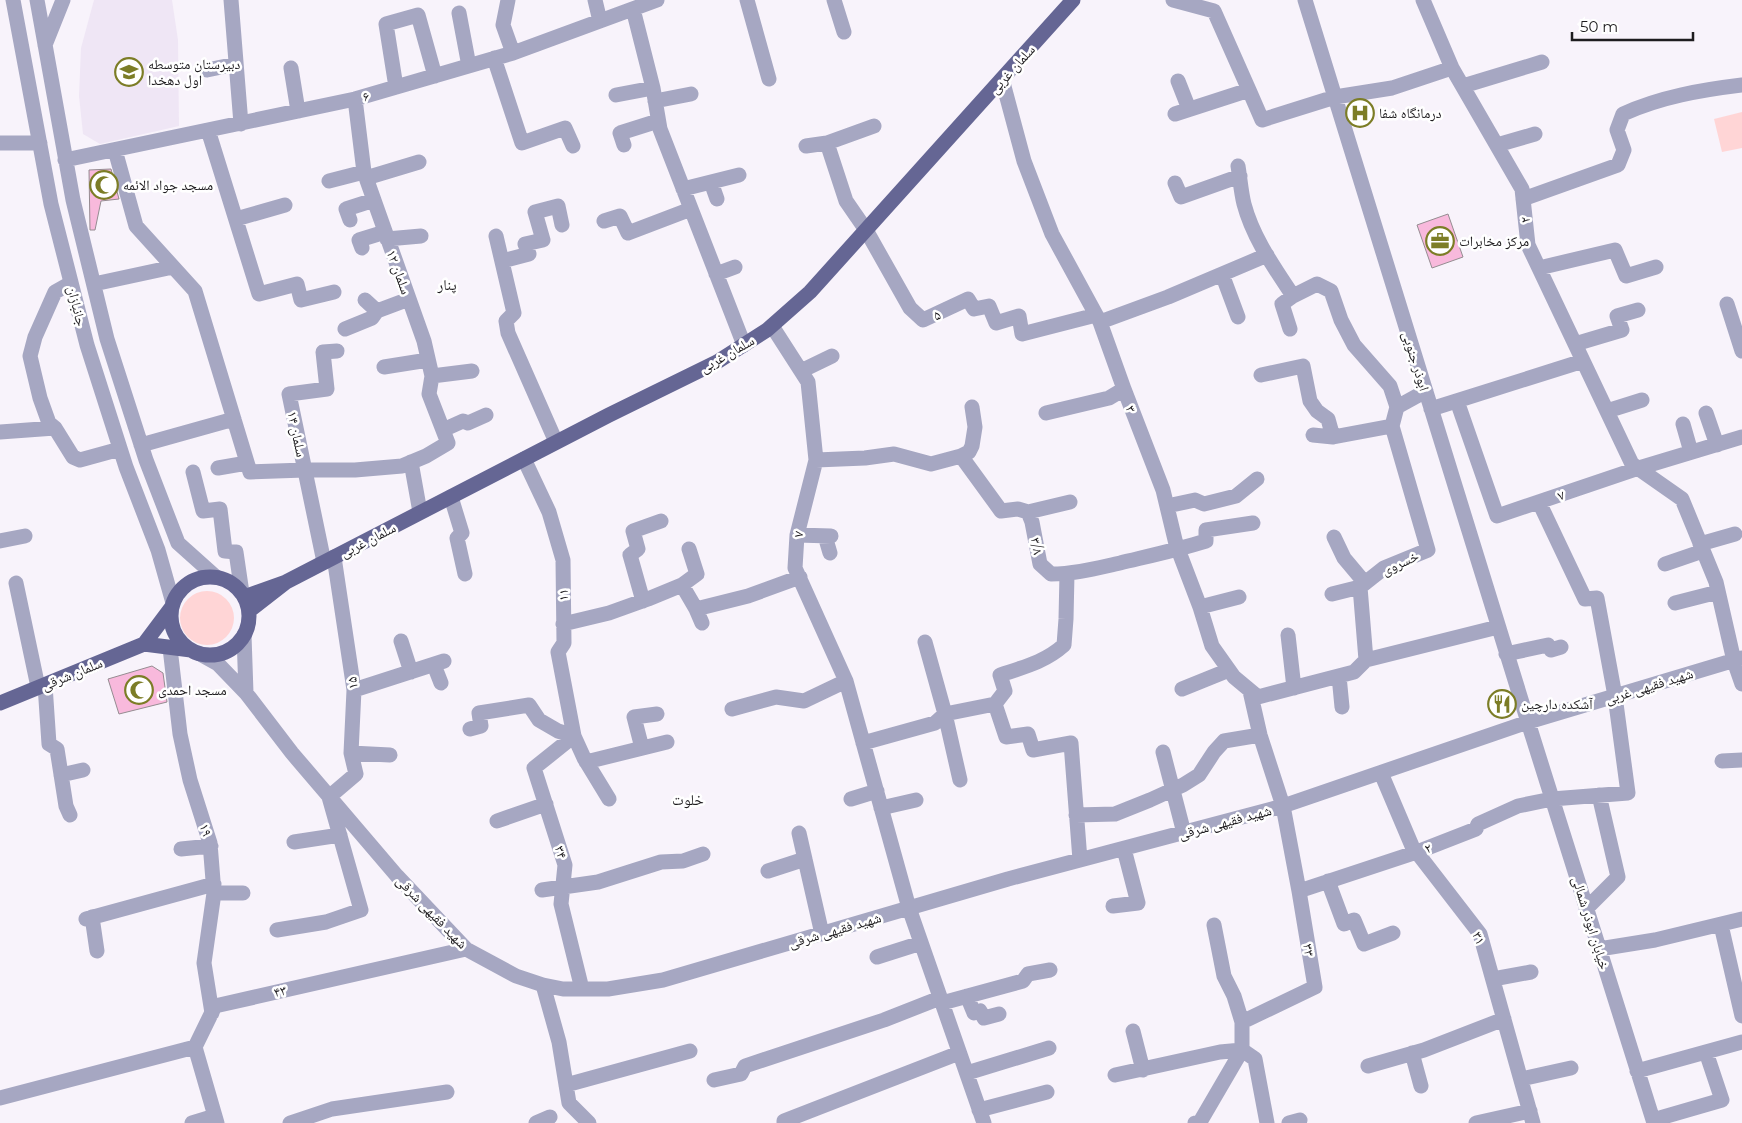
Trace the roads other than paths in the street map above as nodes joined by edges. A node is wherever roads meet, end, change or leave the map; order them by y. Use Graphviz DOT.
graph roads {
  1 [pos="13,0"];
  2 [pos="37,0"];
  3 [pos="62,0"];
  4 [pos="231,0"];
  5 [pos="508,0"];
  6 [pos="594,0"];
  7 [pos="657,0"];
  8 [pos="747,0"];
  9 [pos="834,0"];
  10 [pos="1073,0"];
  11 [pos="1173,0"];
  12 [pos="1305,0"];
  13 [pos="1422,0"];
  14 [pos="0,1"];
  15 [pos="633,9"];
  16 [pos="459,13"];
  17 [pos="600,21"];
  18 [pos="844,32"];
  19 [pos="46,46"];
  20 [pos="513,53"];
  21 [pos="494,58"];
  22 [pos="1542,62"];
  23 [pos="236,64"];
  24 [pos="469,66"];
  25 [pos="291,68"];
  26 [pos="1452,68"];
  27 [pos="207,70"];
  28 [pos="435,76"];
  29 [pos="769,79"];
  30 [pos="1002,79"];
  31 [pos="1178,82"];
  32 [pos="1742,85"];
  33 [pos="1463,86"];
  34 [pos="396,87"];
  35 [pos="1249,90"];
  36 [pos="654,94"];
  37 [pos="691,94"];
  38 [pos="616,95"];
  39 [pos="1335,97"];
  40 [pos="355,99"];
  41 [pos="298,111"];
  42 [pos="658,121"];
  43 [pos="241,124"];
  44 [pos="874,126"];
  45 [pos="208,130"];
  46 [pos="1535,134"];
  47 [pos="827,142"];
  48 [pos="0,143"];
  49 [pos="40,143"];
  50 [pos="624,145"];
  51 [pos="1497,145"];
  52 [pos="573,146"];
  53 [pos="806,146"];
  54 [pos="115,150"];
  55 [pos="65,160"];
  56 [pos="420,162"];
  57 [pos="365,175"];
  58 [pos="739,175"];
  59 [pos="329,181"];
  60 [pos="711,182"];
  61 [pos="1175,183"];
  62 [pos="683,189"];
  63 [pos="717,199"];
  64 [pos="1523,199"];
  65 [pos="73,200"];
  66 [pos="374,200"];
  67 [pos="51,204"];
  68 [pos="285,205"];
  69 [pos="691,209"];
  70 [pos="236,219"];
  71 [pos="350,220"];
  72 [pos="604,221"];
  73 [pos="562,224"];
  74 [pos="866,230"];
  75 [pos="386,236"];
  76 [pos="421,236"];
  77 [pos="496,236"];
  78 [pos="362,248"];
  79 [pos="1267,255"];
  80 [pos="502,261"];
  81 [pos="173,267"];
  82 [pos="735,267"];
  83 [pos="1656,267"];
  84 [pos="1539,268"];
  85 [pos="716,274"];
  86 [pos="1222,274"];
  87 [pos="71,283"];
  88 [pos="94,284"];
  89 [pos="334,292"];
  90 [pos="1293,296"];
  91 [pos="409,299"];
  92 [pos="365,300"];
  93 [pos="1727,304"];
  94 [pos="1638,310"];
  95 [pos="377,311"];
  96 [pos="1238,317"];
  97 [pos="1098,319"];
  98 [pos="772,326"];
  99 [pos="345,329"];
  100 [pos="1290,329"];
  101 [pos="1575,344"];
  102 [pos="744,345"];
  103 [pos="337,351"];
  104 [pos="1742,351"];
  105 [pos="832,356"];
  106 [pos="428,360"];
  107 [pos="1583,361"];
  108 [pos="384,366"];
  109 [pos="472,371"];
  110 [pos="801,371"];
  111 [pos="1261,375"];
  112 [pos="432,376"];
  113 [pos="1124,389"];
  114 [pos="1426,391"];
  115 [pos="1457,400"];
  116 [pos="1642,400"];
  117 [pos="972,407"];
  118 [pos="1397,408"];
  119 [pos="1431,409"];
  120 [pos="1607,411"];
  121 [pos="1046,413"];
  122 [pos="1706,413"];
  123 [pos="486,415"];
  124 [pos="234,419"];
  125 [pos="1682,424"];
  126 [pos="1392,426"];
  127 [pos="54,428"];
  128 [pos="0,432"];
  129 [pos="1313,435"];
  130 [pos="445,436"];
  131 [pos="1333,437"];
  132 [pos="1742,437"];
  133 [pos="556,442"];
  134 [pos="142,444"];
  135 [pos="1717,445"];
  136 [pos="120,449"];
  137 [pos="1691,452"];
  138 [pos="961,456"];
  139 [pos="524,459"];
  140 [pos="816,460"];
  141 [pos="411,462"];
  142 [pos="247,463"];
  143 [pos="218,468"];
  144 [pos="1639,468"];
  145 [pos="305,470"];
  146 [pos="193,472"];
  147 [pos="1257,479"];
  148 [pos="451,497"];
  149 [pos="1070,502"];
  150 [pos="1539,502"];
  151 [pos="1167,506"];
  152 [pos="420,512"];
  153 [pos="1028,512"];
  154 [pos="661,521"];
  155 [pos="1253,523"];
  156 [pos="1735,534"];
  157 [pos="797,535"];
  158 [pos="25,536"];
  159 [pos="1334,537"];
  160 [pos="0,541"];
  161 [pos="1702,548"];
  162 [pos="689,549"];
  163 [pos="1178,550"];
  164 [pos="830,553"];
  165 [pos="329,560"];
  166 [pos="1665,564"];
  167 [pos="465,574"];
  168 [pos="1067,574"];
  169 [pos="216,577"];
  170 [pos="800,577"];
  171 [pos="16,583"];
  172 [pos="682,585"];
  173 [pos="1362,585"];
  174 [pos="1718,592"];
  175 [pos="1332,594"];
  176 [pos="1239,597"];
  177 [pos="245,600"];
  178 [pos="643,601"];
  179 [pos="1675,603"];
  180 [pos="172,606"];
  181 [pos="1200,607"];
  182 [pos="563,624"];
  183 [pos="1498,627"];
  184 [pos="244,635"];
  185 [pos="1288,635"];
  186 [pos="401,641"];
  187 [pos="925,642"];
  188 [pos="144,644"];
  189 [pos="1560,647"];
  190 [pos="170,648"];
  191 [pos="196,652"];
  192 [pos="1506,654"];
  193 [pos="1366,660"];
  194 [pos="1738,660"];
  195 [pos="1229,670"];
  196 [pos="411,672"];
  197 [pos="1339,676"];
  198 [pos="846,681"];
  199 [pos="441,683"];
  200 [pos="1742,684"];
  201 [pos="42,686"];
  202 [pos="1294,688"];
  203 [pos="1182,689"];
  204 [pos="354,690"];
  205 [pos="1250,691"];
  206 [pos="246,693"];
  207 [pos="1616,696"];
  208 [pos="0,703"];
  209 [pos="995,704"];
  210 [pos="1342,707"];
  211 [pos="732,709"];
  212 [pos="657,714"];
  213 [pos="945,714"];
  214 [pos="1528,722"];
  215 [pos="470,729"];
  216 [pos="1260,735"];
  217 [pos="574,736"];
  218 [pos="667,742"];
  219 [pos="863,743"];
  220 [pos="642,748"];
  221 [pos="1163,752"];
  222 [pos="351,753"];
  223 [pos="390,755"];
  224 [pos="1742,760"];
  225 [pos="1722,761"];
  226 [pos="586,762"];
  227 [pos="83,770"];
  228 [pos="1381,773"];
  229 [pos="61,775"];
  230 [pos="960,780"];
  231 [pos="1172,790"];
  232 [pos="876,791"];
  233 [pos="1600,795"];
  234 [pos="329,797"];
  235 [pos="609,799"];
  236 [pos="851,799"];
  237 [pos="1552,799"];
  238 [pos="916,800"];
  239 [pos="546,804"];
  240 [pos="1283,806"];
  241 [pos="882,808"];
  242 [pos="70,815"];
  243 [pos="1076,815"];
  244 [pos="497,821"];
  245 [pos="1184,833"];
  246 [pos="799,834"];
  247 [pos="340,835"];
  248 [pos="294,842"];
  249 [pos="211,846"];
  250 [pos="181,849"];
  251 [pos="1124,849"];
  252 [pos="1416,852"];
  253 [pos="703,854"];
  254 [pos="805,859"];
  255 [pos="1080,860"];
  256 [pos="768,872"];
  257 [pos="1328,881"];
  258 [pos="563,887"];
  259 [pos="214,888"];
  260 [pos="542,890"];
  261 [pos="1299,891"];
  262 [pos="244,893"];
  263 [pos="1113,906"];
  264 [pos="909,908"];
  265 [pos="1586,909"];
  266 [pos="1742,920"];
  267 [pos="1214,925"];
  268 [pos="1721,925"];
  269 [pos="277,930"];
  270 [pos="1394,933"];
  271 [pos="822,934"];
  272 [pos="921,943"];
  273 [pos="466,949"];
  274 [pos="1599,949"];
  275 [pos="97,951"];
  276 [pos="877,957"];
  277 [pos="1050,970"];
  278 [pos="1531,972"];
  279 [pos="1493,979"];
  280 [pos="543,985"];
  281 [pos="582,989"];
  282 [pos="967,996"];
  283 [pos="941,1000"];
  284 [pos="212,1013"];
  285 [pos="999,1014"];
  286 [pos="1742,1016"];
  287 [pos="1504,1019"];
  288 [pos="1242,1022"];
  289 [pos="1133,1031"];
  290 [pos="1742,1042"];
  291 [pos="195,1047"];
  292 [pos="1049,1048"];
  293 [pos="1242,1050"];
  294 [pos="690,1051"];
  295 [pos="1706,1052"];
  296 [pos="959,1053"];
  297 [pos="1412,1053"];
  298 [pos="1368,1066"];
  299 [pos="1571,1068"];
  300 [pos="1143,1070"];
  301 [pos="1638,1071"];
  302 [pos="966,1073"];
  303 [pos="1116,1075"];
  304 [pos="1521,1079"];
  305 [pos="714,1080"];
  306 [pos="566,1085"];
  307 [pos="1421,1086"];
  308 [pos="447,1092"];
  309 [pos="1047,1092"];
  310 [pos="0,1098"];
  311 [pos="982,1117"];
  312 [pos="1531,1117"];
  313 [pos="216,1120"];
  314 [pos="1653,1121"];
  315 [pos="192,1123"];
  316 [pos="290,1123"];
  317 [pos="589,1123"];
  318 [pos="784,1123"];
  319 [pos="1195,1123"];
  320 [pos="1267,1123"];
  321 [pos="1476,1123"];
  1 -- 14 [label="street"];
  1 -- 49 [label="street, جانبازان"];
  2 -- 19 [label="street, جانبازان"];
  3 -- 19 [label="street"];
  4 -- 23 [label="street"];
  5 -- 20 [label="street"];
  6 -- 17 [label="street"];
  7 -- 15 [label="street, ۶"];
  8 -- 29 [label="street"];
  9 -- 18 [label="street"];
  10 -- 30 [label="main road, سلمان غربی"];
  11 -- 35 [label="street"];
  12 -- 39 [label="street, ابوذر جنوبی"];
  13 -- 26 [label="street, ۲"];
  15 -- 17 [label="street, ۶"];
  15 -- 36 [label="street"];
  16 -- 24 [label="street"];
  17 -- 20 [label="street, ۶"];
  19 -- 55 [label="street, جانبازان"];
  20 -- 21 [label="street, ۶"];
  21 -- 24 [label="street, ۶"];
  21 -- 52 [label="street"];
  22 -- 33 [label="street"];
  23 -- 27 [label="street"];
  23 -- 43 [label="street"];
  24 -- 28 [label="street, ۶"];
  25 -- 41 [label="street"];
  26 -- 33 [label="street, ۲"];
  26 -- 39 [label="street"];
  28 -- 34 [label="street, ۶"];
  28 -- 34 [label="street"];
  30 -- 74 [label="main road, سلمان غربی"];
  30 -- 97 [label="street, ۳"];
  31 -- 35 [label="street"];
  32 -- 64 [label="street"];
  33 -- 51 [label="street, ۲"];
  34 -- 40 [label="street, ۶"];
  35 -- 39 [label="street"];
  36 -- 37 [label="street"];
  36 -- 38 [label="street"];
  36 -- 42 [label="street"];
  39 -- 114 [label="street, ابوذر جنوبی"];
  40 -- 41 [label="street, ۶"];
  40 -- 57 [label="street, سلمان ۱۲"];
  41 -- 43 [label="street, ۶"];
  42 -- 50 [label="street"];
  42 -- 62 [label="street"];
  43 -- 45 [label="street, ۶"];
  44 -- 47 [label="street"];
  45 -- 54 [label="street, ۶"];
  45 -- 70 [label="street"];
  46 -- 51 [label="street"];
  47 -- 53 [label="street"];
  47 -- 74 [label="street"];
  48 -- 49 [label="street"];
  49 -- 67 [label="street, جانبازان"];
  51 -- 64 [label="street, ۲"];
  54 -- 55 [label="street, ۶"];
  54 -- 81 [label="street"];
  55 -- 65 [label="street, جانبازان"];
  56 -- 57 [label="street"];
  57 -- 59 [label="street"];
  57 -- 66 [label="street, سلمان ۱۲"];
  58 -- 60 [label="street"];
  60 -- 62 [label="street"];
  60 -- 63 [label="street"];
  61 -- 79 [label="street"];
  62 -- 69 [label="street"];
  64 -- 84 [label="street, ۲"];
  65 -- 67 [label="street"];
  65 -- 88 [label="street, جانبازان"];
  66 -- 71 [label="street"];
  66 -- 75 [label="street, سلمان ۱۲"];
  67 -- 87 [label="street, جانبازان"];
  68 -- 70 [label="street"];
  69 -- 72 [label="street"];
  69 -- 85 [label="street"];
  70 -- 89 [label="street"];
  73 -- 80 [label="street"];
  74 -- 97 [label="street, ۵"];
  74 -- 98 [label="main road, سلمان غربی"];
  75 -- 76 [label="street"];
  75 -- 78 [label="street"];
  75 -- 91 [label="street, سلمان ۱۲"];
  77 -- 80 [label="street"];
  79 -- 86 [label="street"];
  79 -- 90 [label="street"];
  80 -- 133 [label="street"];
  81 -- 88 [label="street"];
  81 -- 124 [label="street"];
  82 -- 85 [label="street"];
  83 -- 84 [label="street"];
  84 -- 101 [label="street, ۲"];
  85 -- 102 [label="street"];
  86 -- 96 [label="street"];
  86 -- 97 [label="street"];
  87 -- 127 [label="street"];
  87 -- 136 [label="street, جانبازان"];
  88 -- 134 [label="street, جانبازان"];
  90 -- 100 [label="street"];
  90 -- 118 [label="street"];
  91 -- 95 [label="street"];
  91 -- 106 [label="street, سلمان ۱۲"];
  92 -- 95 [label="street"];
  93 -- 104 [label="street"];
  94 -- 101 [label="street"];
  95 -- 99 [label="street"];
  97 -- 113 [label="street, ۳"];
  98 -- 102 [label="main road, سلمان غربی"];
  98 -- 110 [label="street, ۷"];
  101 -- 107 [label="street, ۲"];
  102 -- 133 [label="main road, سلمان غربی"];
  103 -- 145 [label="street, سلمان ۱۴"];
  105 -- 110 [label="street"];
  106 -- 108 [label="street"];
  106 -- 112 [label="street, سلمان ۱۲"];
  107 -- 115 [label="street"];
  107 -- 120 [label="street, ۲"];
  109 -- 112 [label="street"];
  110 -- 140 [label="street, ۷"];
  111 -- 131 [label="street"];
  112 -- 130 [label="street, سلمان ۱۲"];
  113 -- 121 [label="street"];
  113 -- 151 [label="street, ۳"];
  114 -- 118 [label="street"];
  114 -- 119 [label="street, ابوذر جنوبی"];
  115 -- 119 [label="street"];
  115 -- 150 [label="street, ۷"];
  116 -- 120 [label="street"];
  117 -- 138 [label="street"];
  118 -- 126 [label="street"];
  119 -- 183 [label="street, ابوذر جنوبی"];
  120 -- 144 [label="street, ۲"];
  122 -- 135 [label="street"];
  123 -- 130 [label="street"];
  124 -- 134 [label="street"];
  124 -- 142 [label="street"];
  125 -- 137 [label="street"];
  126 -- 131 [label="street"];
  126 -- 173 [label="street, خسروی"];
  127 -- 128 [label="street"];
  127 -- 136 [label="street"];
  129 -- 131 [label="street"];
  130 -- 141 [label="street"];
  132 -- 135 [label="street, ۷"];
  133 -- 139 [label="main road, سلمان غربی"];
  134 -- 169 [label="street, جانبازان"];
  135 -- 137 [label="street, ۷"];
  136 -- 180 [label="street, جانبازان"];
  137 -- 144 [label="street, ۷"];
  138 -- 140 [label="street"];
  138 -- 153 [label="street"];
  139 -- 148 [label="main road, سلمان غربی"];
  139 -- 182 [label="street, ۱۱"];
  140 -- 157 [label="street, ۷"];
  141 -- 145 [label="street"];
  141 -- 152 [label="street"];
  142 -- 143 [label="street"];
  142 -- 145 [label="street"];
  144 -- 150 [label="street, ۷"];
  144 -- 161 [label="street, ۲"];
  145 -- 165 [label="street, سلمان ۱۴"];
  146 -- 177 [label="street"];
  147 -- 151 [label="street"];
  148 -- 152 [label="main road, سلمان غربی"];
  148 -- 167 [label="street"];
  149 -- 153 [label="street"];
  150 -- 207 [label="street"];
  151 -- 163 [label="street, ۳"];
  152 -- 165 [label="main road, سلمان غربی"];
  153 -- 168 [label="street, ۳/۸"];
  154 -- 178 [label="street"];
  155 -- 163 [label="street, ۳/۸"];
  156 -- 161 [label="street"];
  157 -- 164 [label="street"];
  157 -- 170 [label="street, ۷"];
  158 -- 160 [label="street"];
  159 -- 173 [label="street"];
  161 -- 166 [label="street"];
  161 -- 174 [label="street, ۲"];
  162 -- 172 [label="street"];
  163 -- 168 [label="street, ۳/۸"];
  163 -- 181 [label="street, ۳"];
  165 -- 177 [label="main road, سلمان غربی"];
  165 -- 204 [label="street, ۱۵"];
  168 -- 209 [label="street"];
  169 -- 177 [label="main road"];
  169 -- 180 [label="main road"];
  170 -- 172 [label="street"];
  170 -- 198 [label="street, ۷"];
  171 -- 201 [label="street"];
  172 -- 178 [label="street"];
  173 -- 175 [label="street"];
  173 -- 193 [label="street"];
  174 -- 179 [label="street"];
  174 -- 194 [label="street, ۲"];
  176 -- 181 [label="street"];
  177 -- 184 [label="main road"];
  178 -- 182 [label="street"];
  180 -- 188 [label="main road"];
  180 -- 191 [label="main road"];
  181 -- 195 [label="street, ۳"];
  182 -- 217 [label="street, ۱۱"];
  183 -- 192 [label="street, ابوذر جنوبی"];
  183 -- 193 [label="street"];
  184 -- 191 [label="main road"];
  184 -- 206 [label="street"];
  185 -- 202 [label="street"];
  186 -- 196 [label="street"];
  187 -- 213 [label="street"];
  188 -- 190 [label="main road"];
  188 -- 201 [label="main road, سلمان شرقی"];
  189 -- 192 [label="street"];
  190 -- 191 [label="main road"];
  190 -- 249 [label="street, ۱۹"];
  191 -- 206 [label="street, شهید فقیهی شرقی"];
  192 -- 214 [label="street, ابوذر جنوبی"];
  193 -- 197 [label="street"];
  194 -- 200 [label="street, ۲"];
  194 -- 207 [label="street, شهید فقیهی غربی"];
  195 -- 203 [label="street"];
  195 -- 205 [label="street, ۳"];
  196 -- 199 [label="street"];
  196 -- 204 [label="street"];
  197 -- 202 [label="street"];
  197 -- 210 [label="street"];
  198 -- 211 [label="street"];
  198 -- 219 [label="street, ۷"];
  201 -- 208 [label="main road, سلمان شرقی"];
  201 -- 229 [label="street"];
  202 -- 205 [label="street"];
  204 -- 222 [label="street, ۱۵"];
  205 -- 216 [label="street"];
  206 -- 234 [label="street, شهید فقیهی شرقی"];
  207 -- 214 [label="street, شهید فقیهی غربی"];
  207 -- 233 [label="street, ۲"];
  209 -- 213 [label="street"];
  209 -- 243 [label="street"];
  212 -- 220 [label="street"];
  213 -- 219 [label="street"];
  213 -- 230 [label="street"];
  214 -- 228 [label="street, شهید فقیهی شرقی"];
  214 -- 237 [label="street, خیابان ابوذر شمالی"];
  215 -- 217 [label="street"];
  216 -- 231 [label="street"];
  216 -- 240 [label="street, ۳۳"];
  217 -- 226 [label="street, ۱۱"];
  217 -- 239 [label="street, ۳۴"];
  218 -- 220 [label="street"];
  219 -- 232 [label="street, ۷"];
  220 -- 226 [label="street"];
  221 -- 231 [label="street"];
  222 -- 223 [label="street"];
  222 -- 234 [label="street, ۱۵"];
  224 -- 225 [label="street"];
  226 -- 235 [label="street, ۱۱"];
  227 -- 229 [label="street"];
  228 -- 240 [label="street, شهید فقیهی شرقی"];
  228 -- 252 [label="street, ۳۱"];
  229 -- 242 [label="street"];
  231 -- 243 [label="street"];
  231 -- 245 [label="street"];
  232 -- 236 [label="street"];
  232 -- 241 [label="street, ۷"];
  233 -- 237 [label="street, ۲"];
  233 -- 265 [label="street"];
  234 -- 247 [label="street"];
  234 -- 273 [label="street, شهید فقیهی شرقی"];
  237 -- 252 [label="street, ۲"];
  237 -- 265 [label="street, خیابان ابوذر شمالی"];
  238 -- 241 [label="street"];
  239 -- 244 [label="street"];
  239 -- 258 [label="street, ۳۴"];
  240 -- 245 [label="street, شهید فقیهی شرقی"];
  240 -- 261 [label="street, ۳۳"];
  241 -- 264 [label="street, ۷"];
  243 -- 255 [label="street"];
  245 -- 251 [label="street, شهید فقیهی شرقی"];
  246 -- 254 [label="street"];
  247 -- 248 [label="street"];
  247 -- 269 [label="street"];
  249 -- 250 [label="street"];
  249 -- 259 [label="street, ۱۹"];
  251 -- 255 [label="street, شهید فقیهی شرقی"];
  251 -- 263 [label="street"];
  252 -- 257 [label="street, ۲"];
  252 -- 279 [label="street, ۳۱"];
  253 -- 258 [label="street"];
  254 -- 256 [label="street"];
  254 -- 271 [label="street"];
  255 -- 264 [label="street, شهید فقیهی شرقی"];
  257 -- 261 [label="street, ۲"];
  257 -- 270 [label="street"];
  258 -- 260 [label="street"];
  258 -- 281 [label="street, ۳۴"];
  259 -- 262 [label="street"];
  259 -- 275 [label="street"];
  259 -- 284 [label="street, ۱۹"];
  261 -- 288 [label="street, ۳۳"];
  264 -- 271 [label="street, شهید فقیهی شرقی"];
  264 -- 272 [label="street, ۷"];
  265 -- 274 [label="street, خیابان ابوذر شمالی"];
  266 -- 268 [label="street"];
  267 -- 288 [label="street"];
  268 -- 274 [label="street"];
  268 -- 286 [label="street"];
  271 -- 281 [label="street, شهید فقیهی شرقی"];
  272 -- 276 [label="street"];
  272 -- 283 [label="street, ۷"];
  273 -- 280 [label="street, شهید فقیهی شرقی"];
  273 -- 284 [label="street, ۴۳"];
  274 -- 301 [label="street, خیابان ابوذر شمالی"];
  277 -- 282 [label="street"];
  278 -- 279 [label="street"];
  279 -- 287 [label="street, ۳۱"];
  280 -- 281 [label="street, شهید فقیهی شرقی"];
  280 -- 306 [label="street"];
  282 -- 283 [label="street"];
  282 -- 285 [label="street"];
  283 -- 296 [label="street, ۷"];
  283 -- 305 [label="street"];
  284 -- 291 [label="street"];
  287 -- 297 [label="street"];
  287 -- 304 [label="street, ۳۱"];
  288 -- 293 [label="street"];
  289 -- 300 [label="street"];
  290 -- 295 [label="street"];
  291 -- 310 [label="street"];
  291 -- 313 [label="street"];
  292 -- 302 [label="street"];
  293 -- 300 [label="street"];
  293 -- 319 [label="street"];
  293 -- 320 [label="street"];
  294 -- 306 [label="street"];
  295 -- 301 [label="street"];
  295 -- 314 [label="street"];
  296 -- 302 [label="street, ۷"];
  296 -- 318 [label="street"];
  297 -- 298 [label="street"];
  297 -- 307 [label="street"];
  299 -- 304 [label="street"];
  300 -- 303 [label="street"];
  301 -- 314 [label="street, خیابان ابوذر شمالی"];
  302 -- 311 [label="street, ۷"];
  304 -- 312 [label="street, ۳۱"];
  306 -- 317 [label="street"];
  308 -- 316 [label="street"];
  309 -- 311 [label="street"];
  312 -- 321 [label="street"];
  313 -- 315 [label="street"];
}
